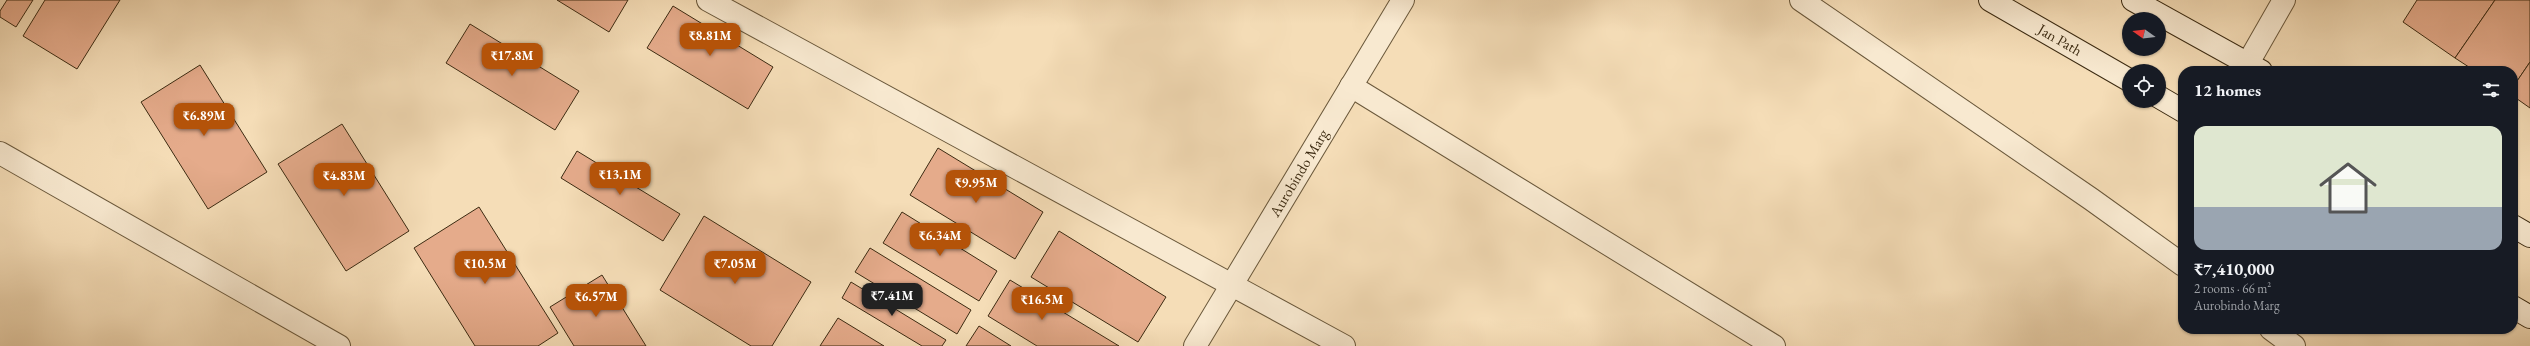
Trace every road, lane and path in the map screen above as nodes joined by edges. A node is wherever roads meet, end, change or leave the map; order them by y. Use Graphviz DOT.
graph roads {
  1 [pos="708,0"];
  2 [pos="1403,0"];
  3 [pos="1801,0"];
  4 [pos="1990,0"];
  5 [pos="2133,0"];
  6 [pos="2284,0"];
  7 [pos="2252,66"];
  8 [pos="2254,66"];
  9 [pos="2122,76"];
  10 [pos="1351,86"];
  11 [pos="2166,101"];
  12 [pos="2178,108"];
  13 [pos="0,153"];
  14 [pos="2518,229"];
  15 [pos="2530,236"];
  16 [pos="2178,261"];
  17 [pos="1232,284"];
  18 [pos="2518,310"];
  19 [pos="2530,317"];
  20 [pos="2278,334"];
  21 [pos="339,346"];
  22 [pos="1195,346"];
  23 [pos="1344,346"];
  24 [pos="1774,346"];
  25 [pos="2294,346"];
  1 -- 17 [label="street"];
  2 -- 10 [label="street, Aurobindo Marg"];
  3 -- 16 [label="street"];
  4 -- 9 [label="street, Jan Path"];
  5 -- 7 [label="street"];
  6 -- 8 [label="street"];
  10 -- 17 [label="street, Aurobindo Marg"];
  10 -- 24 [label="street"];
  11 -- 12 [label="street"];
  13 -- 21 [label="street"];
  14 -- 15 [label="street"];
  17 -- 22 [label="street, Aurobindo Marg"];
  17 -- 23 [label="street"];
  18 -- 19 [label="street"];
  20 -- 25 [label="street"];
}
